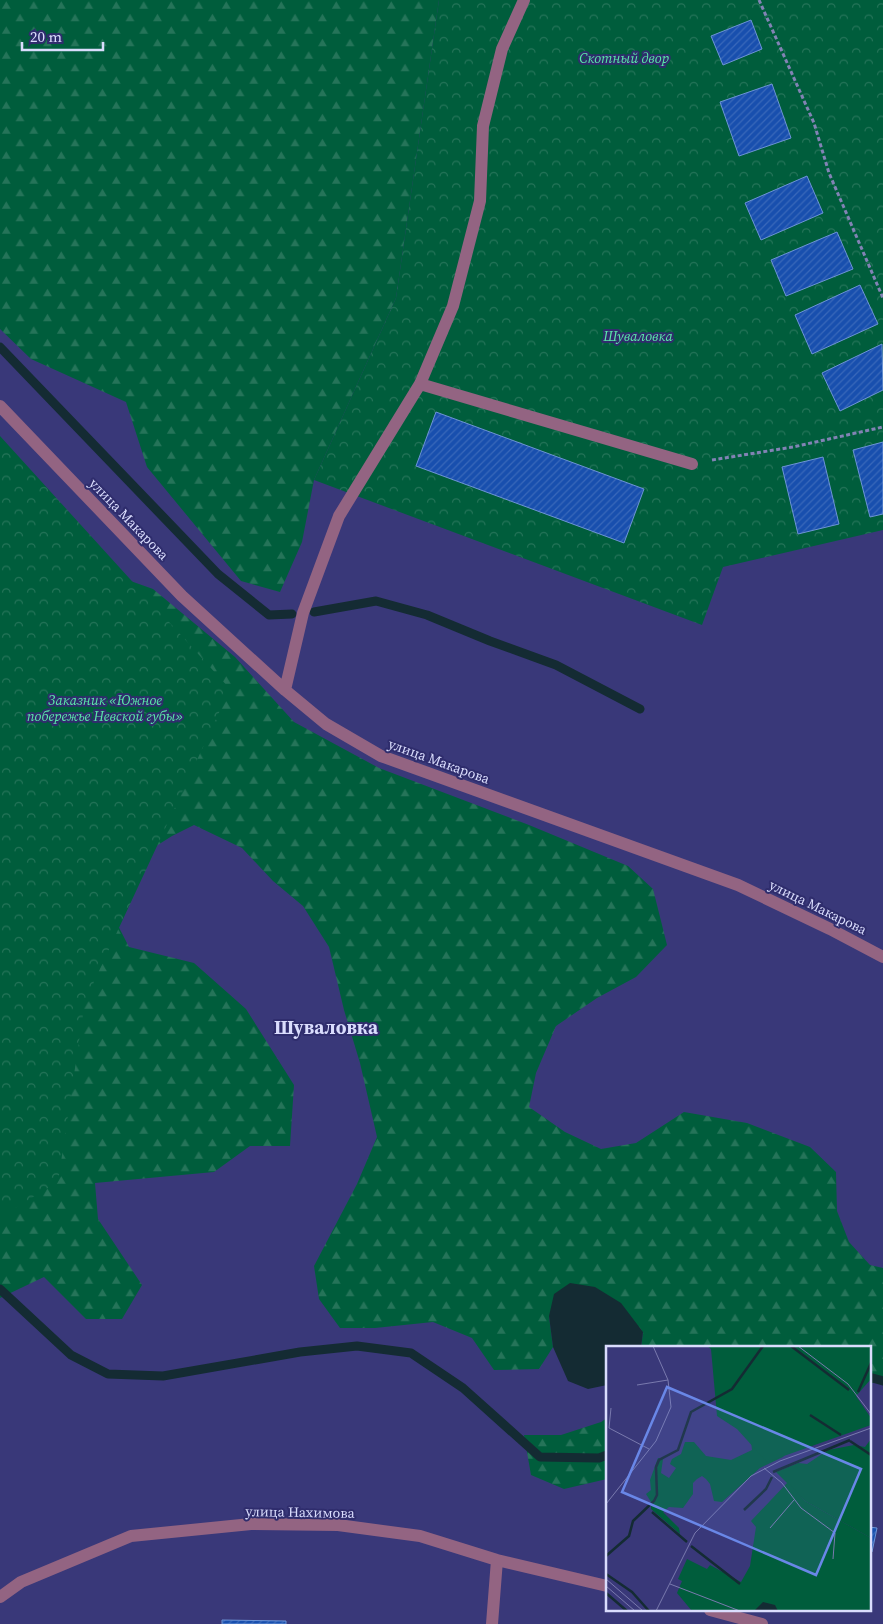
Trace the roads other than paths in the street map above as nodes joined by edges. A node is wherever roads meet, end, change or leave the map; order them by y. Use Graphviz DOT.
graph roads {
  1 [pos="524,0"];
  2 [pos="420,384"];
  3 [pos="0,406"];
  4 [pos="692,464"];
  5 [pos="285,690"];
  6 [pos="883,957"];
  7 [pos="496,1560"];
  8 [pos="606,1586"];
  9 [pos="0,1597"];
  10 [pos="717,1612"];
  11 [pos="492,1624"];
  12 [pos="762,1624"];
  1 -- 2 [label="street"];
  2 -- 4 [label="street"];
  2 -- 5 [label="street"];
  3 -- 5 [label="street, улица Макарова"];
  5 -- 6 [label="street, улица Макарова"];
  7 -- 8 [label="street, улица Нахимова"];
  7 -- 9 [label="street, улица Нахимова"];
  7 -- 11 [label="street"];
  10 -- 12 [label="street"];
}
